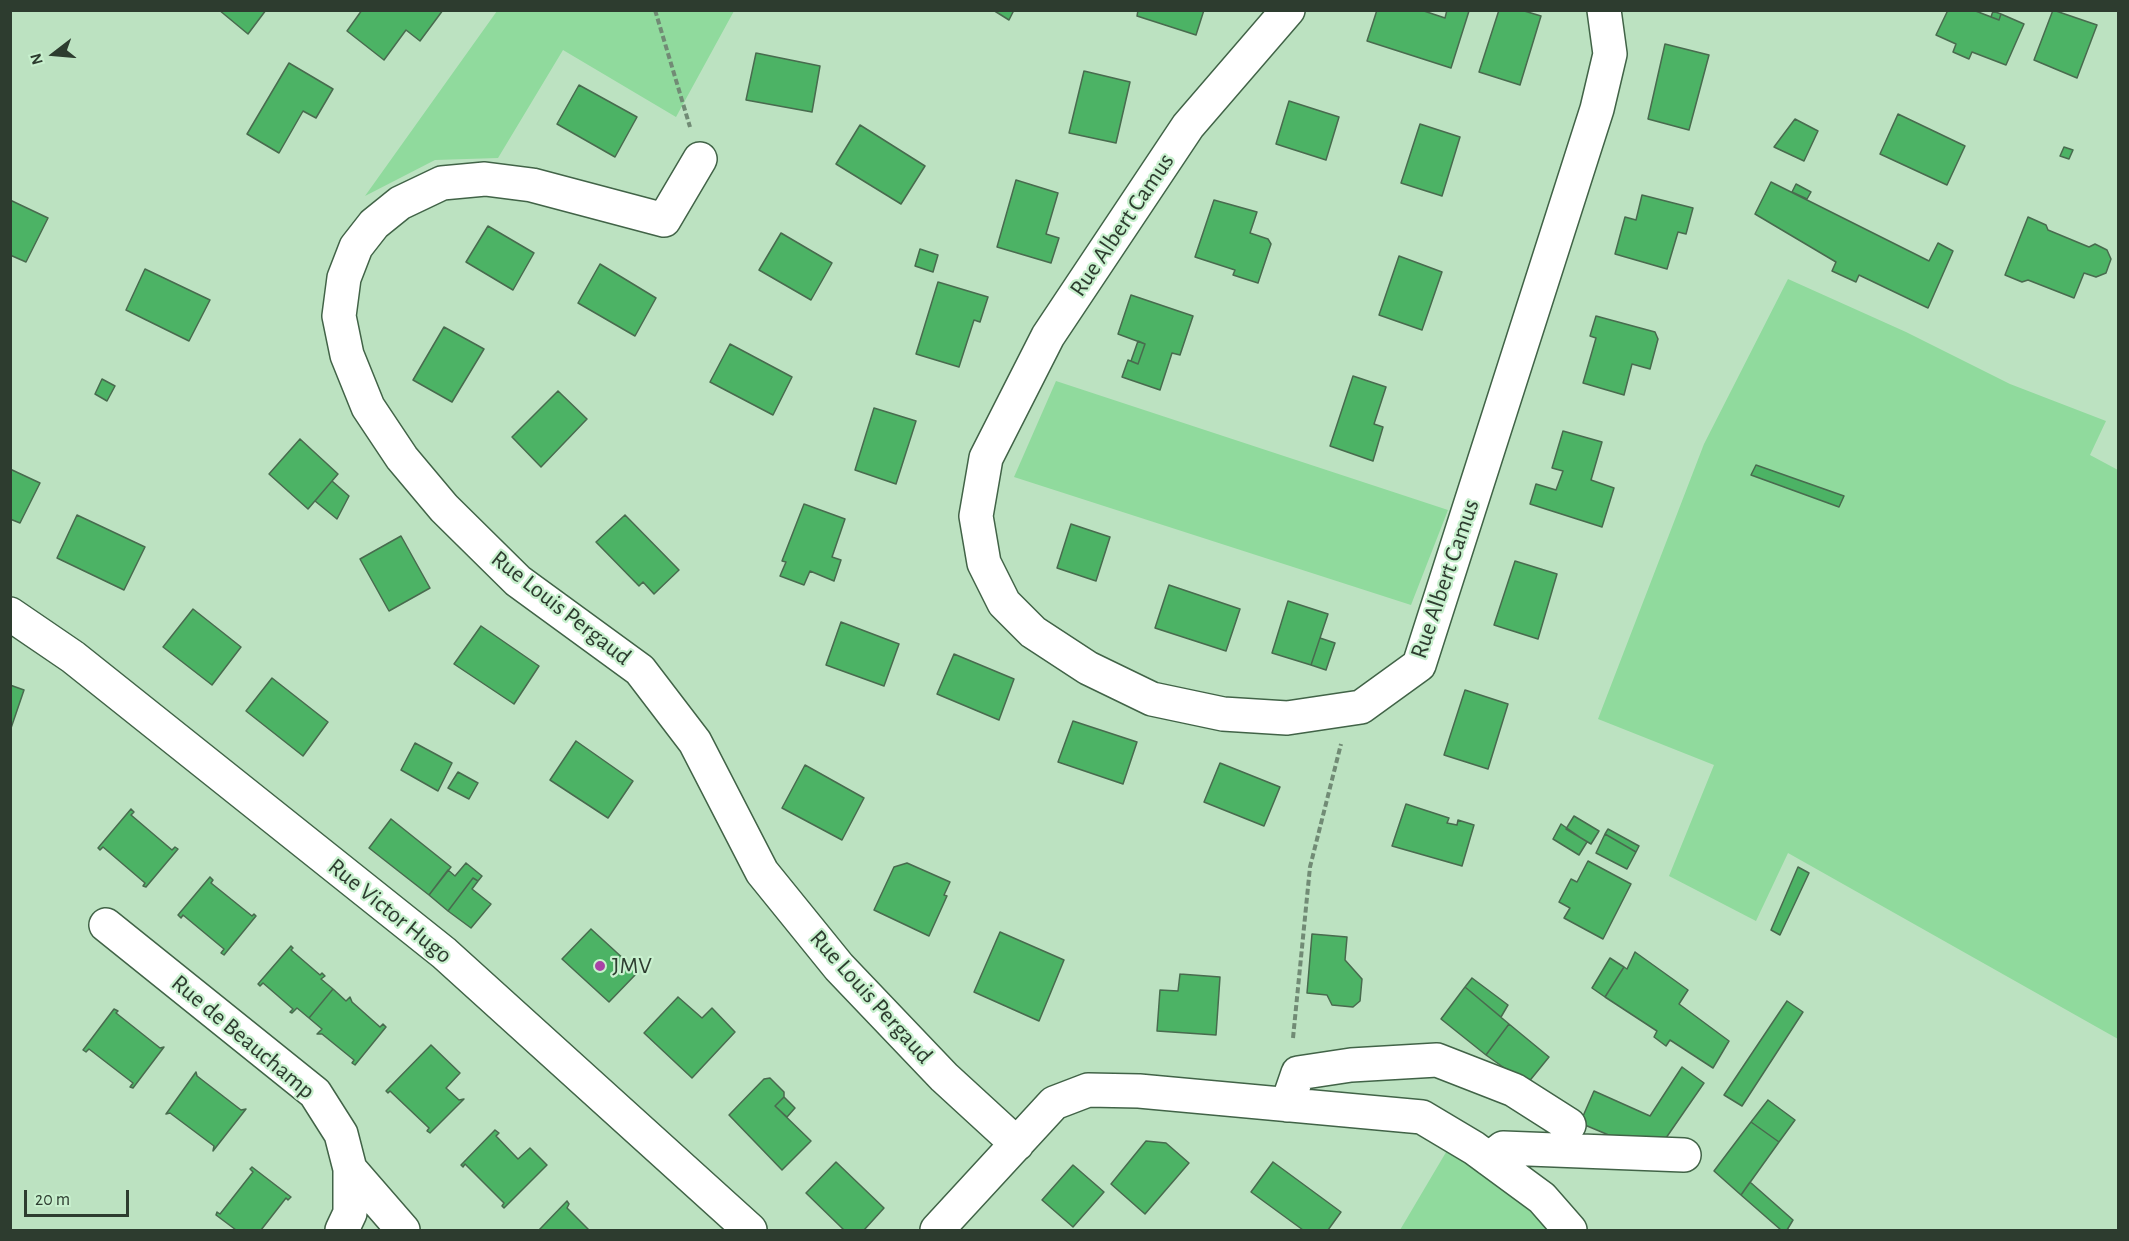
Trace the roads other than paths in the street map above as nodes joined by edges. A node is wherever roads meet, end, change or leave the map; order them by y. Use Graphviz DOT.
graph roads {
  1 [pos="1288,10"];
  2 [pos="1604,10"];
  3 [pos="700,159"];
  4 [pos="10,614"];
  5 [pos="106,925"];
  6 [pos="1287,1104"];
  7 [pos="1569,1125"];
  8 [pos="1017,1144"];
  9 [pos="1684,1155"];
  10 [pos="1489,1159"];
  11 [pos="350,1169"];
  12 [pos="342,1230"];
  13 [pos="403,1230"];
  14 [pos="750,1230"];
  15 [pos="937,1230"];
  16 [pos="1570,1230"];
  1 -- 2 [label="street, Rue Albert Camus"];
  3 -- 8 [label="street, Rue Louis Pergaud"];
  4 -- 14 [label="street, Rue Victor Hugo"];
  5 -- 11 [label="street, Rue de Beauchamp"];
  6 -- 7 [label="street"];
  6 -- 8 [label="street"];
  6 -- 10 [label="street"];
  8 -- 15 [label="street"];
  9 -- 10 [label="street"];
  10 -- 16 [label="street"];
  11 -- 12 [label="street, Rue de Beauchamp"];
  11 -- 13 [label="street, Rue de Beauchamp"];
}
